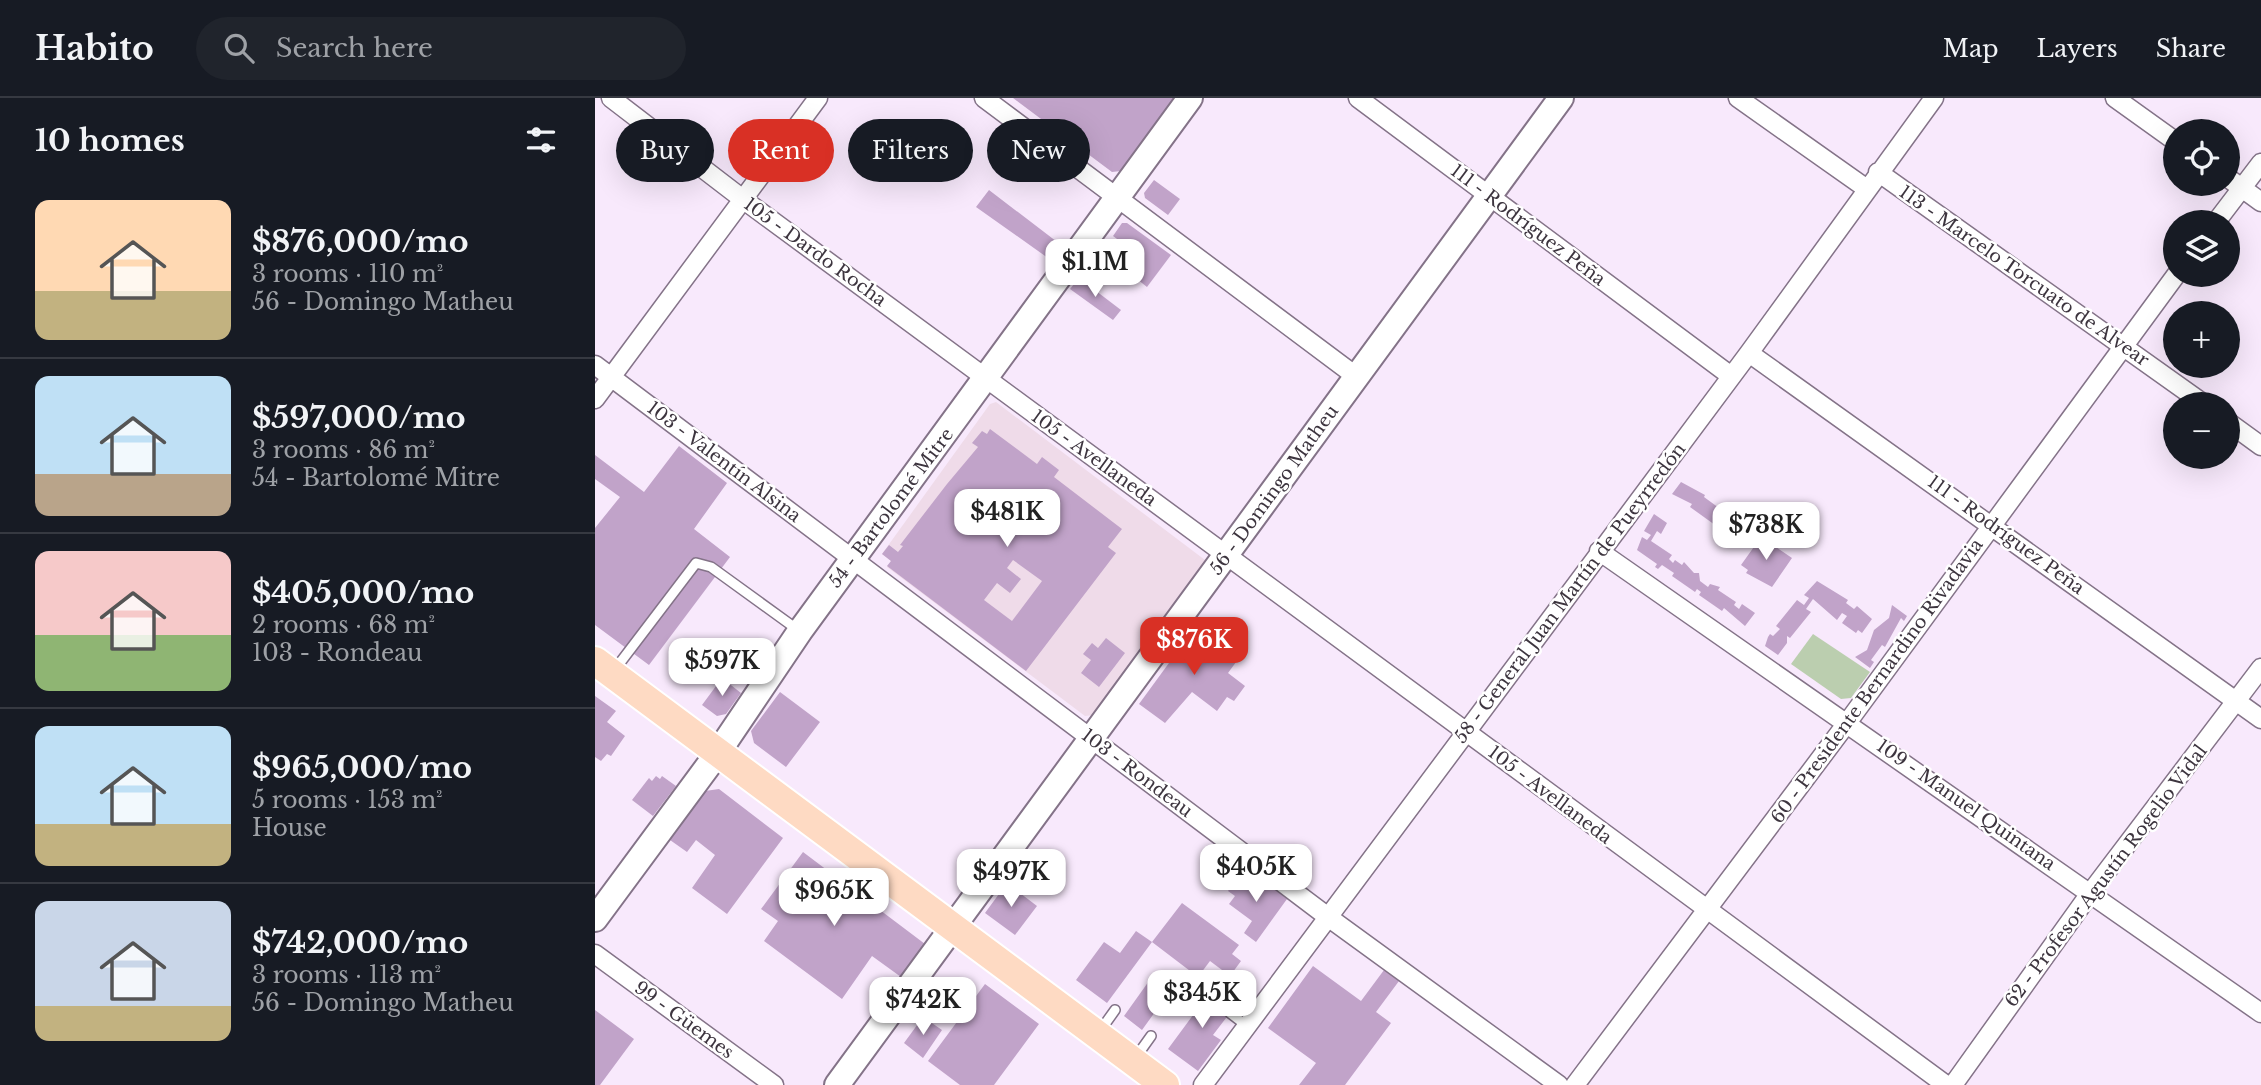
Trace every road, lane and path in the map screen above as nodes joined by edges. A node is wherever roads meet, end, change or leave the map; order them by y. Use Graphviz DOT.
graph roads {
  1 [pos="611,98"];
  2 [pos="818,98"];
  3 [pos="984,98"];
  4 [pos="1189,98"];
  5 [pos="1358,98"];
  6 [pos="1561,98"];
  7 [pos="1738,98"];
  8 [pos="1934,98"];
  9 [pos="2115,98"];
  10 [pos="2163,132"];
  11 [pos="2261,163"];
  12 [pos="1878,172"];
  13 [pos="2240,179"];
  14 [pos="2240,187"];
  15 [pos="1867,189"];
  16 [pos="1117,195"];
  17 [pos="1489,197"];
  18 [pos="744,200"];
  19 [pos="2261,202"];
  20 [pos="2167,287"];
  21 [pos="2123,345"];
  22 [pos="1749,353"];
  23 [pos="595,365"];
  24 [pos="1731,376"];
  25 [pos="611,377"];
  26 [pos="1357,377"];
  27 [pos="986,379"];
  28 [pos="2188,392"];
  29 [pos="595,399"];
  30 [pos="2240,431"];
  31 [pos="2261,446"];
  32 [pos="1993,525"];
  33 [pos="1599,551"];
  34 [pos="1227,555"];
  35 [pos="852,560"];
  36 [pos="800,631"];
  37 [pos="603,667"];
  38 [pos="2261,668"];
  39 [pos="2237,701"];
  40 [pos="2261,719"];
  41 [pos="1847,723"];
  42 [pos="1466,733"];
  43 [pos="1091,738"];
  44 [pos="717,754"];
  45 [pos="2091,892"];
  46 [pos="1707,911"];
  47 [pos="1328,916"];
  48 [pos="595,919"];
  49 [pos="954,928"];
  50 [pos="595,954"];
  51 [pos="1115,1010"];
  52 [pos="1230,1013"];
  53 [pos="2261,1013"];
  54 [pos="1247,1026"];
  55 [pos="1098,1035"];
  56 [pos="1151,1036"];
  57 [pos="1133,1061"];
  58 [pos="774,1085"];
  59 [pos="837,1085"];
  60 [pos="1165,1085"];
  61 [pos="1203,1085"];
  62 [pos="1559,1085"];
  63 [pos="1575,1085"];
  64 [pos="1946,1085"];
  65 [pos="1953,1085"];
  1 -- 18 [label="street, 105 - Dardo Rocha"];
  2 -- 18 [label="street"];
  3 -- 16 [label="street"];
  4 -- 16 [label="street, 54 - Bartolomé Mitre"];
  5 -- 17 [label="street, 111 - Rodríguez Peña"];
  6 -- 17 [label="street, 56 - Domingo Matheu"];
  7 -- 15 [label="street"];
  8 -- 12 [label="street, 58 - General Juan Martín de Pueyrredón"];
  9 -- 10 [label="street"];
  11 -- 13 [label="street"];
  12 -- 15 [label="street, 58 - General Juan Martín de Pueyrredón"];
  12 -- 21 [label="street, 113 - Marcelo Torcuato de Alvear"];
  14 -- 19 [label="street"];
  15 -- 22 [label="street, 58 - General Juan Martín de Pueyrredón"];
  16 -- 26 [label="street"];
  16 -- 27 [label="street, 54 - Bartolomé Mitre"];
  17 -- 24 [label="street, 111 - Rodríguez Peña"];
  17 -- 26 [label="street, 56 - Domingo Matheu"];
  18 -- 25 [label="street"];
  18 -- 27 [label="street, 105 - Dardo Rocha"];
  20 -- 21 [label="street, 60 - Presidente Bernardino Rivadavia"];
  21 -- 28 [label="street, 113 - Marcelo Torcuato de Alvear"];
  21 -- 32 [label="street, 60 - Presidente Bernardino Rivadavia"];
  22 -- 24 [label="street, 58 - General Juan Martín de Pueyrredón"];
  22 -- 32 [label="street, 111 - Rodríguez Peña"];
  23 -- 25 [label="street, 103 - Valentín Alsina"];
  24 -- 33 [label="street, 58 - General Juan Martín de Pueyrredón"];
  25 -- 29 [label="street"];
  25 -- 35 [label="street, 103 - Valentín Alsina"];
  26 -- 34 [label="street, 56 - Domingo Matheu"];
  27 -- 34 [label="street, 105 - Avellaneda"];
  27 -- 35 [label="street, 54 - Bartolomé Mitre"];
  30 -- 31 [label="street"];
  32 -- 39 [label="street, 111 - Rodríguez Peña"];
  32 -- 41 [label="street, 60 - Presidente Bernardino Rivadavia"];
  33 -- 41 [label="street, 109 - Manuel Quintana"];
  33 -- 42 [label="street, 58 - General Juan Martín de Pueyrredón"];
  34 -- 42 [label="street, 105 - Avellaneda"];
  34 -- 43 [label="street, 56 - Domingo Matheu"];
  35 -- 36 [label="street, 54 - Bartolomé Mitre"];
  35 -- 43 [label="street, 103 - Rondeau"];
  36 -- 37 [label="lane"];
  36 -- 44 [label="street, 54 - Bartolomé Mitre"];
  37 -- 44 [label="main road"];
  38 -- 39 [label="street, 62 - Profesor Agustín Rogelio Vidal"];
  39 -- 40 [label="street, 111 - Rodríguez Peña"];
  39 -- 45 [label="street, 62 - Profesor Agustín Rogelio Vidal"];
  41 -- 45 [label="street, 109 - Manuel Quintana"];
  41 -- 46 [label="street, 60 - Presidente Bernardino Rivadavia"];
  42 -- 46 [label="street, 105 - Avellaneda"];
  42 -- 47 [label="street, 58 - General Juan Martín de Pueyrredón"];
  43 -- 47 [label="street, 103 - Rondeau"];
  43 -- 49 [label="street, 56 - Domingo Matheu"];
  44 -- 48 [label="street, 54 - Bartolomé Mitre"];
  44 -- 49 [label="main road"];
  45 -- 53 [label="street, 109 - Manuel Quintana"];
  45 -- 65 [label="street, 62 - Profesor Agustín Rogelio Vidal"];
  46 -- 63 [label="street, 60 - Presidente Bernardino Rivadavia"];
  46 -- 64 [label="street, 105 - Avellaneda"];
  47 -- 54 [label="street, 58 - General Juan Martín de Pueyrredón"];
  47 -- 62 [label="street, 103 - Rondeau"];
  49 -- 55 [label="main road"];
  49 -- 59 [label="street, 56 - Domingo Matheu"];
  50 -- 58 [label="street, 99 - Güemes"];
  51 -- 55 [label="lane"];
  52 -- 54 [label="lane"];
  54 -- 61 [label="street, 58 - General Juan Martín de Pueyrredón"];
  55 -- 57 [label="main road"];
  56 -- 57 [label="lane"];
  57 -- 60 [label="main road"];
}
